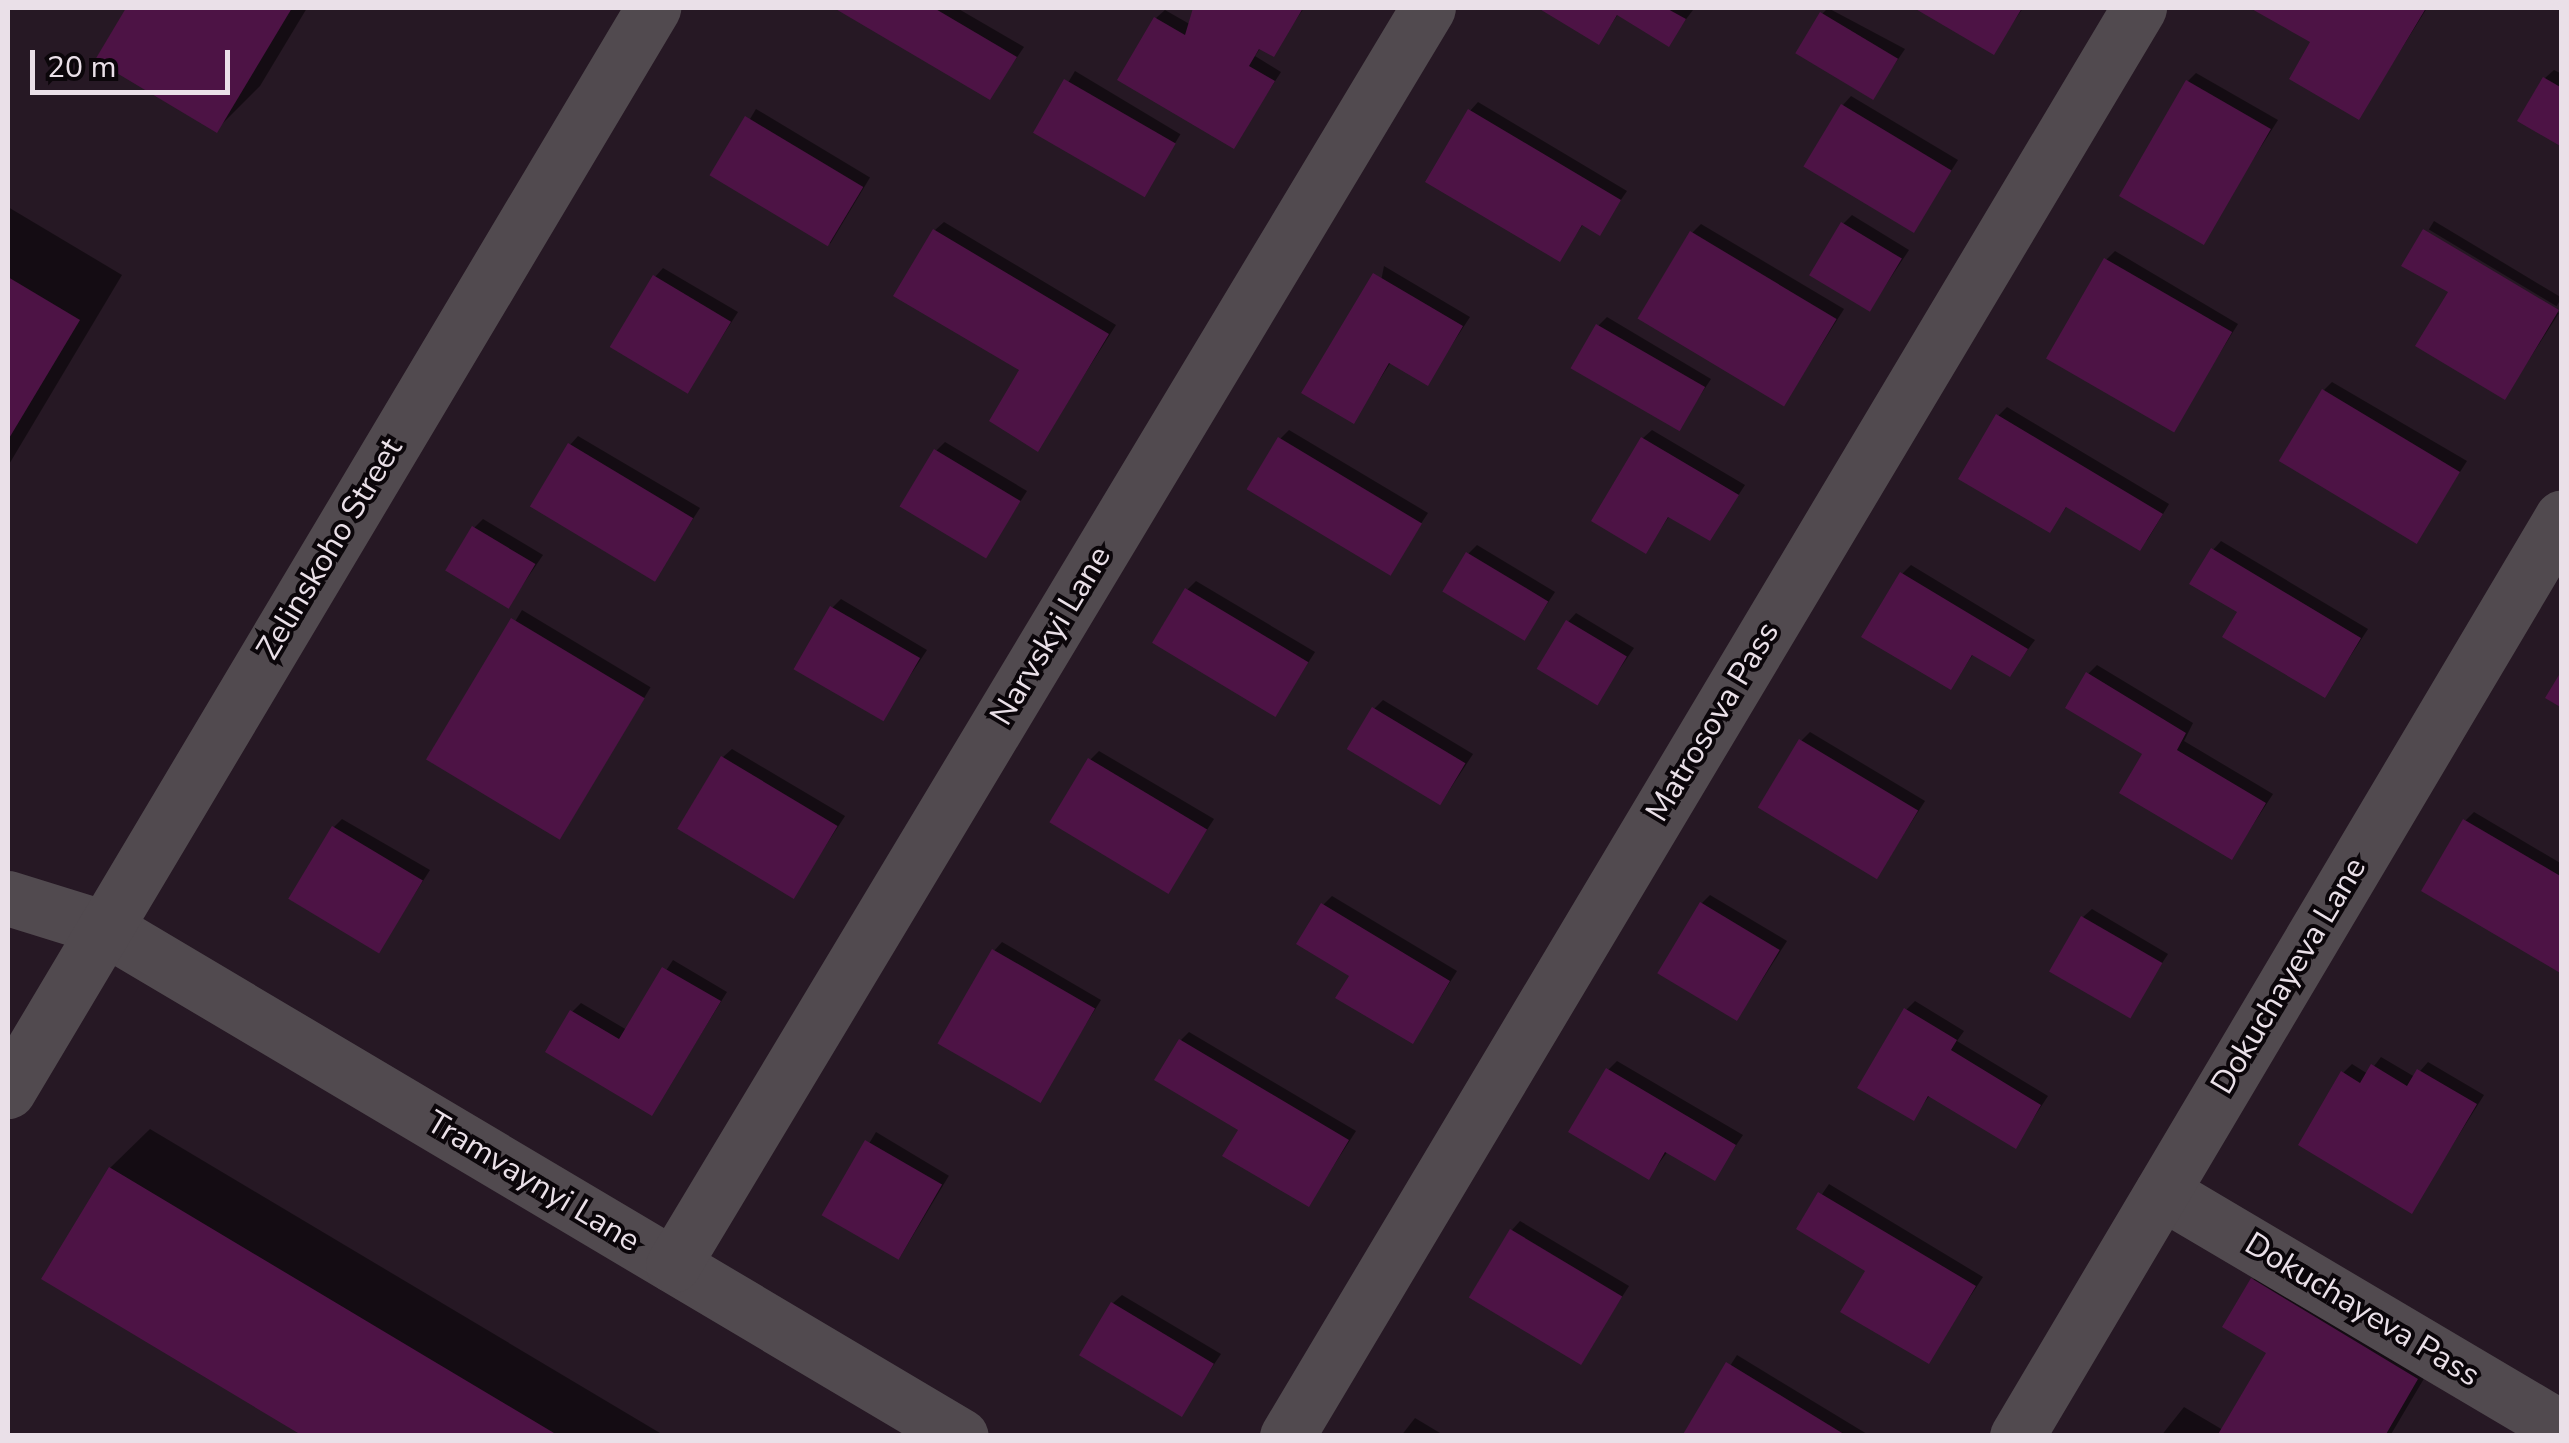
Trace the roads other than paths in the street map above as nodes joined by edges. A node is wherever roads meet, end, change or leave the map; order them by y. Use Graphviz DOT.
graph roads {
  1 [pos="653,8"];
  2 [pos="1428,8"];
  3 [pos="2139,8"];
  4 [pos="2562,517"];
  5 [pos="8,898"];
  6 [pos="105,928"];
  7 [pos="8,1091"];
  8 [pos="2162,1192"];
  9 [pos="673,1265"];
  10 [pos="2562,1429"];
  11 [pos="960,1436"];
  12 [pos="1288,1436"];
  13 [pos="2018,1436"];
  1 -- 6 [label="street, Zelinskoho Street"];
  2 -- 9 [label="street, Narvskyi Lane"];
  3 -- 12 [label="street, Matrosova Pass"];
  4 -- 8 [label="street, Dokuchayeva Lane"];
  5 -- 6 [label="street, Tramvaynyi Lane"];
  6 -- 7 [label="street, Zelinskoho Street"];
  6 -- 9 [label="street, Tramvaynyi Lane"];
  8 -- 10 [label="street, Dokuchayeva Pass"];
  8 -- 13 [label="street, Dokuchayeva Lane"];
  9 -- 11 [label="street, Tramvaynyi Lane"];
}
